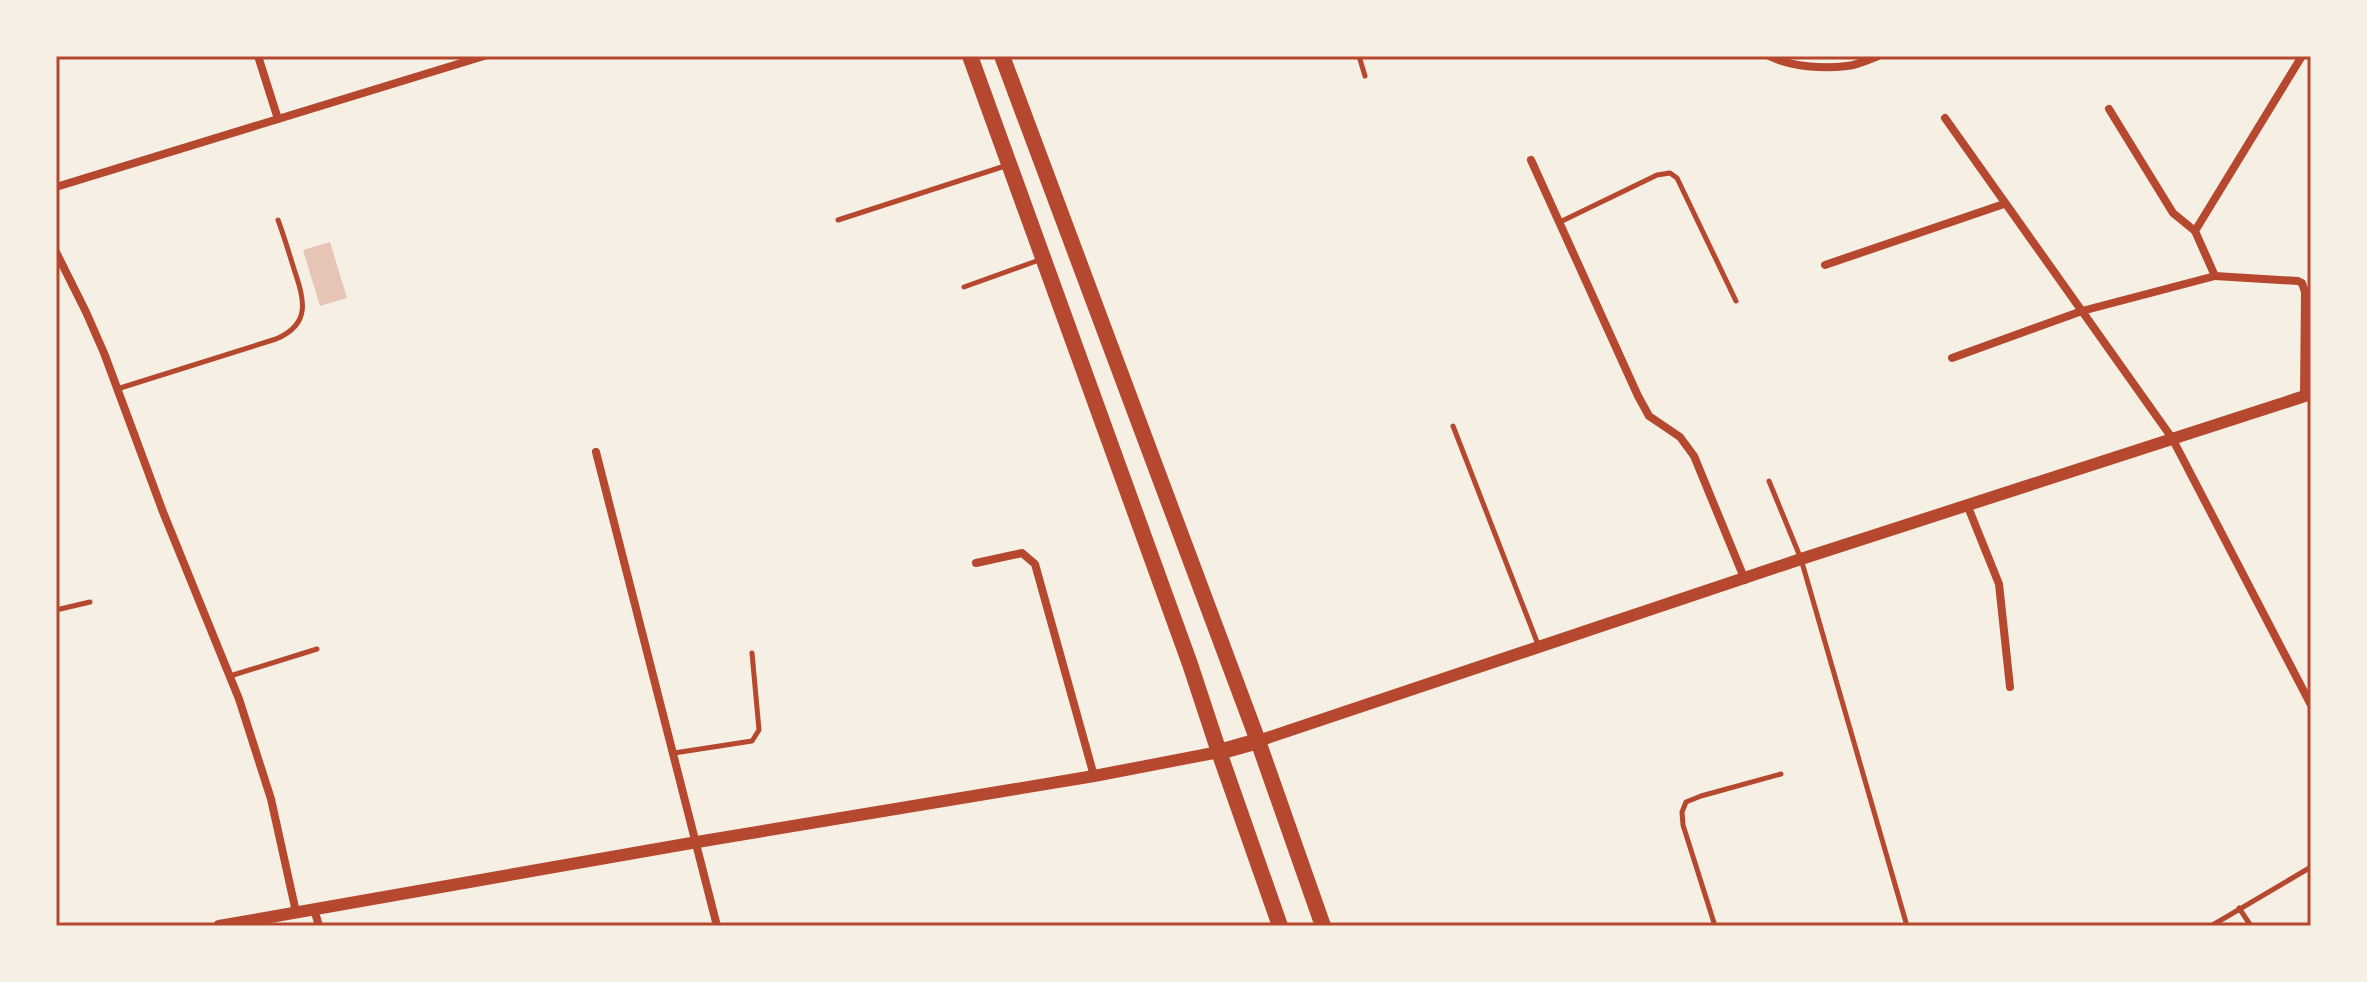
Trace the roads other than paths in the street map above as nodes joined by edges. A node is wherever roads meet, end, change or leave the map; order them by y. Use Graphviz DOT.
graph roads {
  1 [pos="258,56"];
  2 [pos="484,56"];
  3 [pos="970,56"];
  4 [pos="1002,56"];
  5 [pos="1359,56"];
  6 [pos="1769,56"];
  7 [pos="1878,56"];
  8 [pos="2302,56"];
  9 [pos="1365,76"];
  10 [pos="2109,109"];
  11 [pos="1945,118"];
  12 [pos="278,119"];
  13 [pos="1531,160"];
  14 [pos="1009,164"];
  15 [pos="56,187"];
  16 [pos="2004,204"];
  17 [pos="278,220"];
  18 [pos="838,220"];
  19 [pos="1560,222"];
  20 [pos="2195,231"];
  21 [pos="56,252"];
  22 [pos="1043,259"];
  23 [pos="1825,265"];
  24 [pos="2215,276"];
  25 [pos="964,287"];
  26 [pos="1736,301"];
  27 [pos="2082,311"];
  28 [pos="1952,358"];
  29 [pos="117,389"];
  30 [pos="2308,395"];
  31 [pos="1453,426"];
  32 [pos="2172,438"];
  33 [pos="596,452"];
  34 [pos="1769,481"];
  35 [pos="1968,507"];
  36 [pos="1801,559"];
  37 [pos="976,563"];
  38 [pos="1745,580"];
  39 [pos="90,602"];
  40 [pos="56,610"];
  41 [pos="1539,648"];
  42 [pos="317,649"];
  43 [pos="752,653"];
  44 [pos="229,676"];
  45 [pos="2010,687"];
  46 [pos="2311,705"];
  47 [pos="1258,741"];
  48 [pos="1219,752"];
  49 [pos="674,753"];
  50 [pos="1781,774"];
  51 [pos="1094,776"];
  52 [pos="697,842"];
  53 [pos="2311,867"];
  54 [pos="2239,908"];
  55 [pos="314,909"];
  56 [pos="296,912"];
  57 [pos="219,926"];
  58 [pos="319,926"];
  59 [pos="717,926"];
  60 [pos="1280,926"];
  61 [pos="1323,926"];
  62 [pos="1715,926"];
  63 [pos="1907,926"];
  64 [pos="2211,926"];
  65 [pos="2251,926"];
  1 -- 12 [label="street"];
  2 -- 12 [label="street"];
  3 -- 14 [label="highway"];
  4 -- 47 [label="highway"];
  5 -- 9 [label="lane"];
  6 -- 7 [label="street"];
  8 -- 20 [label="street"];
  10 -- 20 [label="street"];
  11 -- 16 [label="street"];
  12 -- 15 [label="street"];
  13 -- 19 [label="street"];
  14 -- 18 [label="lane"];
  14 -- 22 [label="highway"];
  16 -- 23 [label="street"];
  16 -- 27 [label="street"];
  17 -- 29 [label="lane"];
  19 -- 26 [label="lane"];
  19 -- 38 [label="street"];
  20 -- 24 [label="street"];
  21 -- 29 [label="street"];
  22 -- 25 [label="lane"];
  22 -- 48 [label="highway"];
  24 -- 27 [label="street"];
  24 -- 30 [label="street"];
  27 -- 28 [label="street"];
  27 -- 32 [label="street"];
  29 -- 44 [label="street"];
  30 -- 32 [label="main road"];
  31 -- 41 [label="lane"];
  32 -- 35 [label="main road"];
  32 -- 46 [label="street"];
  33 -- 49 [label="street"];
  34 -- 36 [label="lane"];
  35 -- 36 [label="main road"];
  35 -- 45 [label="street"];
  36 -- 38 [label="main road"];
  36 -- 63 [label="lane"];
  37 -- 51 [label="street"];
  38 -- 41 [label="main road"];
  39 -- 40 [label="lane"];
  41 -- 47 [label="main road"];
  42 -- 44 [label="lane"];
  43 -- 49 [label="lane"];
  44 -- 56 [label="street"];
  47 -- 48 [label="highway"];
  47 -- 61 [label="highway"];
  48 -- 51 [label="main road"];
  48 -- 60 [label="highway"];
  49 -- 52 [label="street"];
  50 -- 62 [label="lane"];
  51 -- 52 [label="main road"];
  52 -- 55 [label="main road"];
  52 -- 59 [label="street"];
  53 -- 54 [label="lane"];
  54 -- 64 [label="lane"];
  54 -- 65 [label="lane"];
  55 -- 56 [label="main road"];
  55 -- 58 [label="street"];
  56 -- 57 [label="main road"];
}
